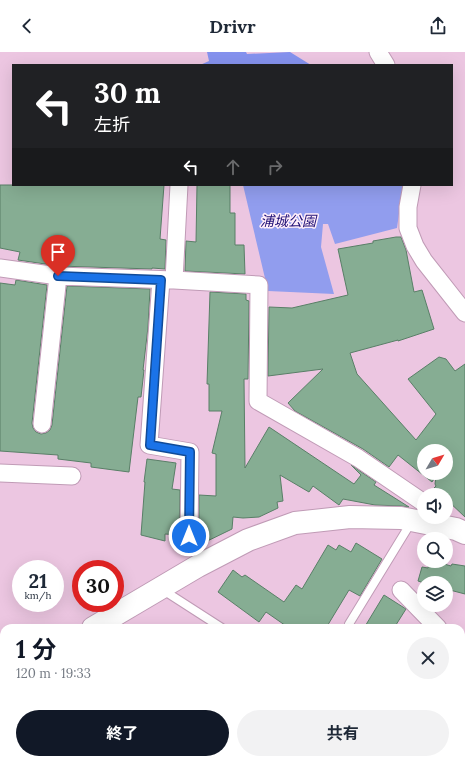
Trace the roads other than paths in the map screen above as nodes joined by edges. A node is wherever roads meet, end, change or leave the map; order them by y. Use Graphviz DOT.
graph roads {
  1 [pos="378,52"];
  2 [pos="385,64"];
  3 [pos="179,186"];
  4 [pos="412,186"];
  5 [pos="0,268"];
  6 [pos="58,276"];
  7 [pos="167,280"];
  8 [pos="465,313"];
  9 [pos="42,424"];
  10 [pos="0,472"];
  11 [pos="72,476"];
  12 [pos="417,508"];
  13 [pos="417,517"];
  14 [pos="420,524"];
  15 [pos="444,524"];
  16 [pos="465,533"];
  17 [pos="189,536"];
  18 [pos="160,588"];
  19 [pos="402,590"];
  20 [pos="100,624"];
  21 [pos="216,624"];
  22 [pos="349,624"];
  23 [pos="434,624"];
  1 -- 2 [label="street"];
  3 -- 7 [label="street"];
  4 -- 8 [label="street"];
  5 -- 6 [label="street"];
  6 -- 7 [label="street"];
  6 -- 9 [label="street"];
  7 -- 12 [label="street"];
  7 -- 17 [label="street"];
  10 -- 11 [label="street"];
  13 -- 18 [label="street"];
  14 -- 22 [label="lane"];
  15 -- 16 [label="street"];
  18 -- 20 [label="street"];
  18 -- 21 [label="lane"];
  19 -- 23 [label="street"];
}
